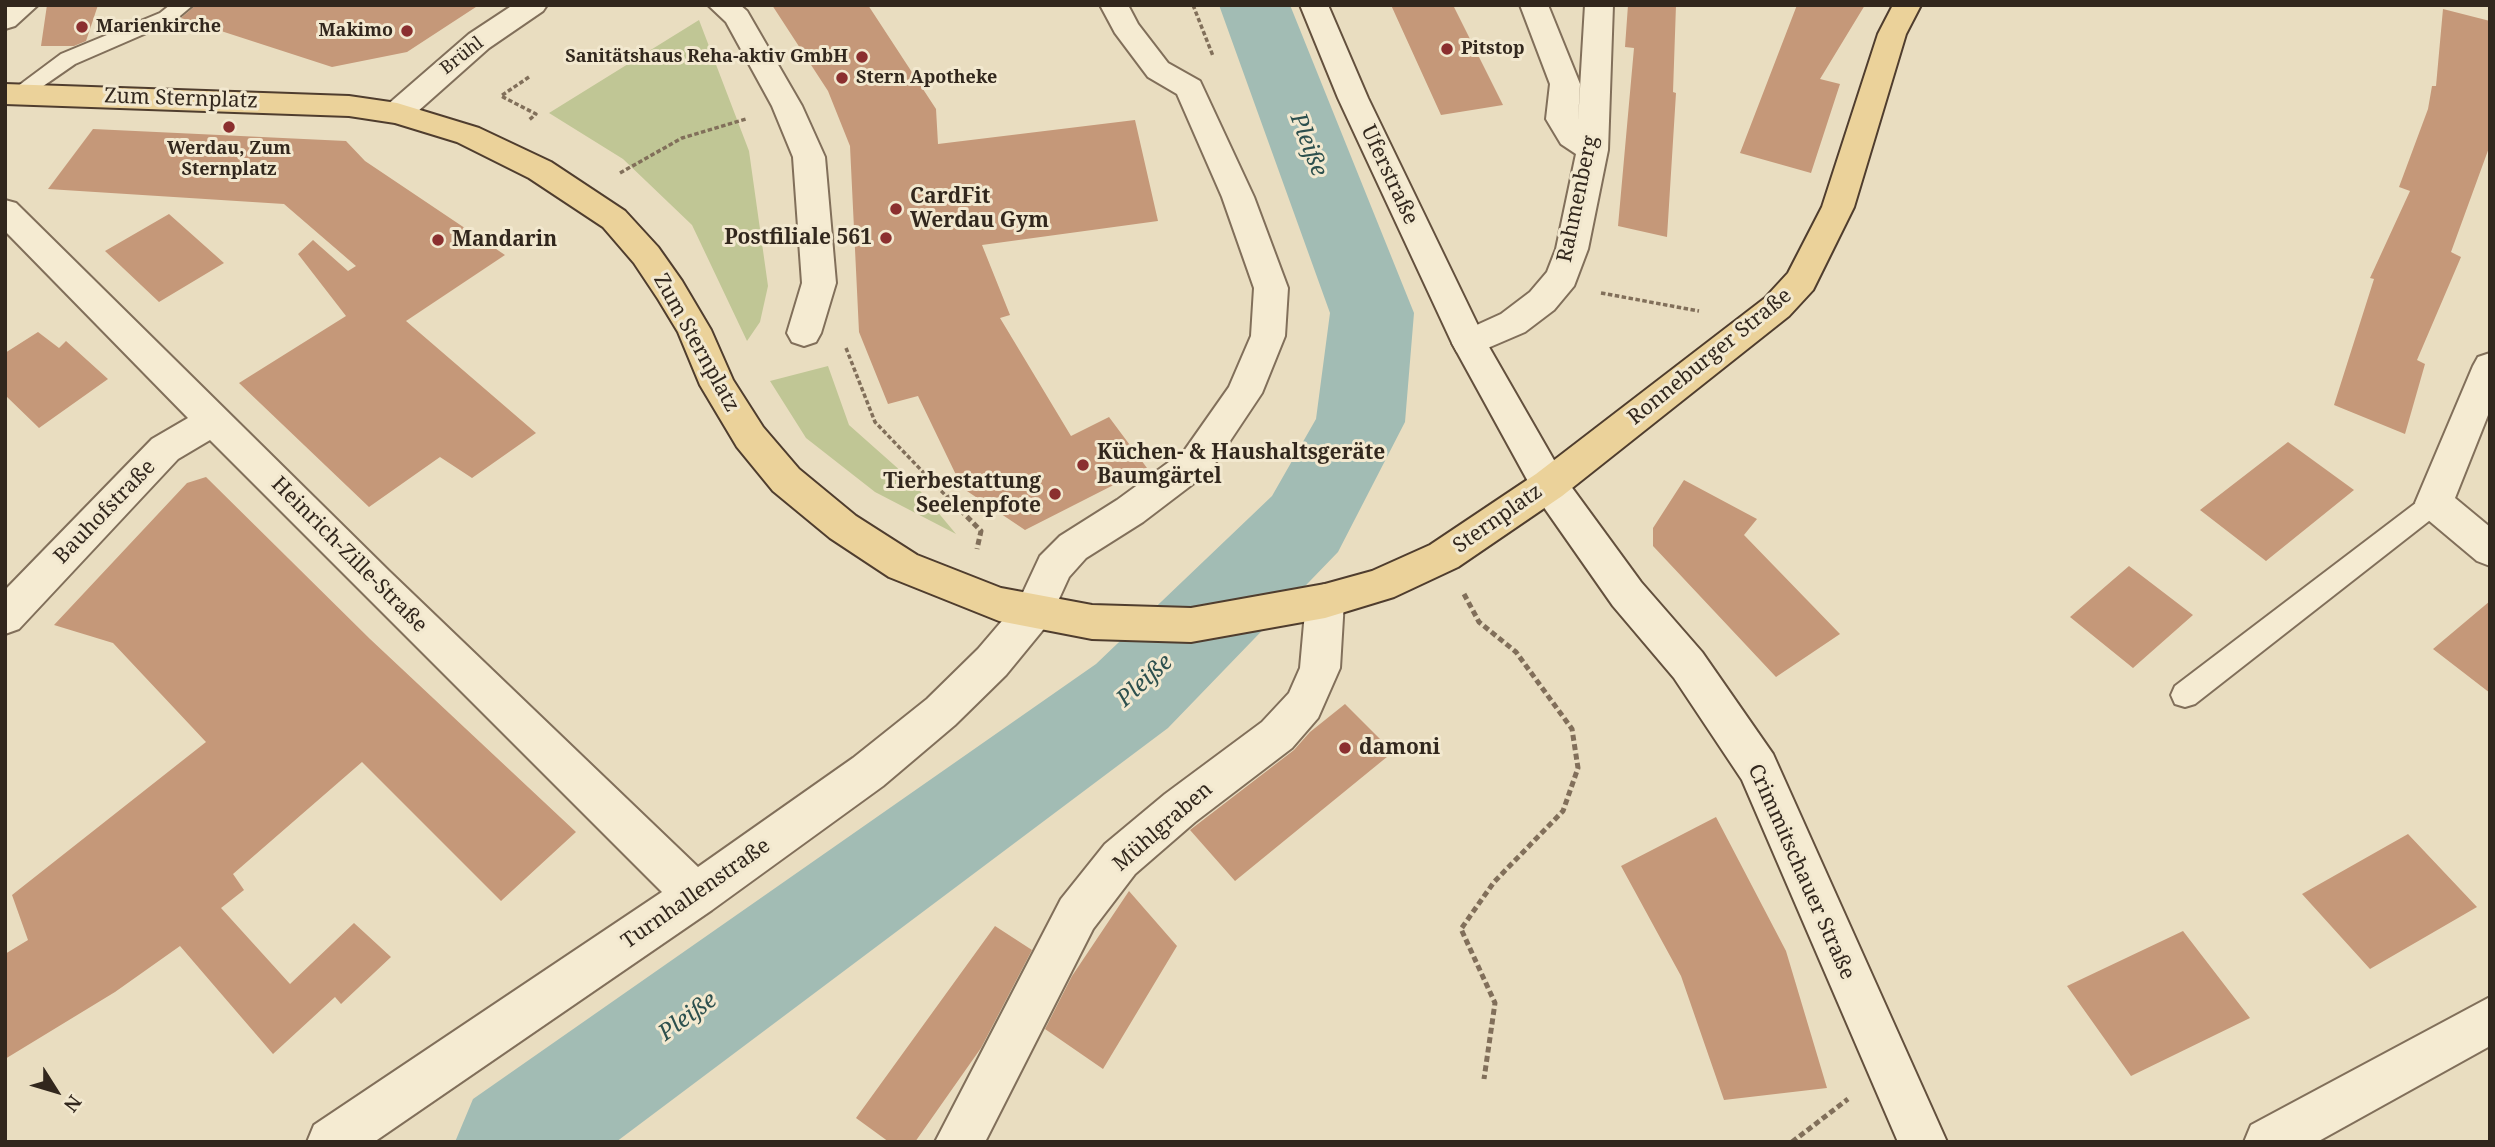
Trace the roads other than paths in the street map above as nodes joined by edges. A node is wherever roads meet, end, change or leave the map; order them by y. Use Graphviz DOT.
graph roads {
  1 [pos="24,5"];
  2 [pos="183,5"];
  3 [pos="533,5"];
  4 [pos="722,5"];
  5 [pos="1114,5"];
  6 [pos="1314,5"];
  7 [pos="1534,5"];
  8 [pos="1599,5"];
  9 [pos="1907,5"];
  10 [pos="5,20"];
  11 [pos="9,98"];
  12 [pos="397,113"];
  13 [pos="1592,150"];
  14 [pos="5,211"];
  15 [pos="804,333"];
  16 [pos="1469,343"];
  17 [pos="2490,366"];
  18 [pos="215,420"];
  19 [pos="1549,485"];
  20 [pos="2434,503"];
  21 [pos="2490,550"];
  22 [pos="1310,605"];
  23 [pos="1033,613"];
  24 [pos="5,617"];
  25 [pos="1092,622"];
  26 [pos="2185,695"];
  27 [pos="696,895"];
  28 [pos="2490,1020"];
  29 [pos="331,1142"];
  30 [pos="959,1142"];
  31 [pos="1923,1142"];
  32 [pos="2267,1142"];
  1 -- 10 [label="street"];
  2 -- 11 [label="lane"];
  3 -- 12 [label="street, Brühl"];
  4 -- 15 [label="street"];
  5 -- 23 [label="street, Turnhallenstraße"];
  6 -- 16 [label="street, Uferstraße"];
  7 -- 13 [label="street"];
  8 -- 13 [label="street, Rahmenberg"];
  9 -- 19 [label="main road, Ronneburger Straße"];
  11 -- 12 [label="main road, Zum Sternplatz"];
  12 -- 23 [label="main road, Zum Sternplatz"];
  13 -- 16 [label="street, Rahmenberg"];
  14 -- 18 [label="street, Heinrich-Zille-Straße"];
  16 -- 19 [label="street, Sternplatz"];
  17 -- 20 [label="street"];
  18 -- 24 [label="street, Bauhofstraße"];
  18 -- 27 [label="street, Heinrich-Zille-Straße"];
  19 -- 22 [label="main road, Sternplatz"];
  19 -- 31 [label="street, Crimmitschauer Straße"];
  20 -- 21 [label="street"];
  20 -- 26 [label="lane"];
  22 -- 25 [label="main road, Sternplatz"];
  22 -- 30 [label="street, Mühlgraben"];
  23 -- 25 [label="main road, Zum Sternplatz"];
  23 -- 27 [label="street, Turnhallenstraße"];
  27 -- 29 [label="street, Turnhallenstraße"];
  28 -- 32 [label="street"];
}
